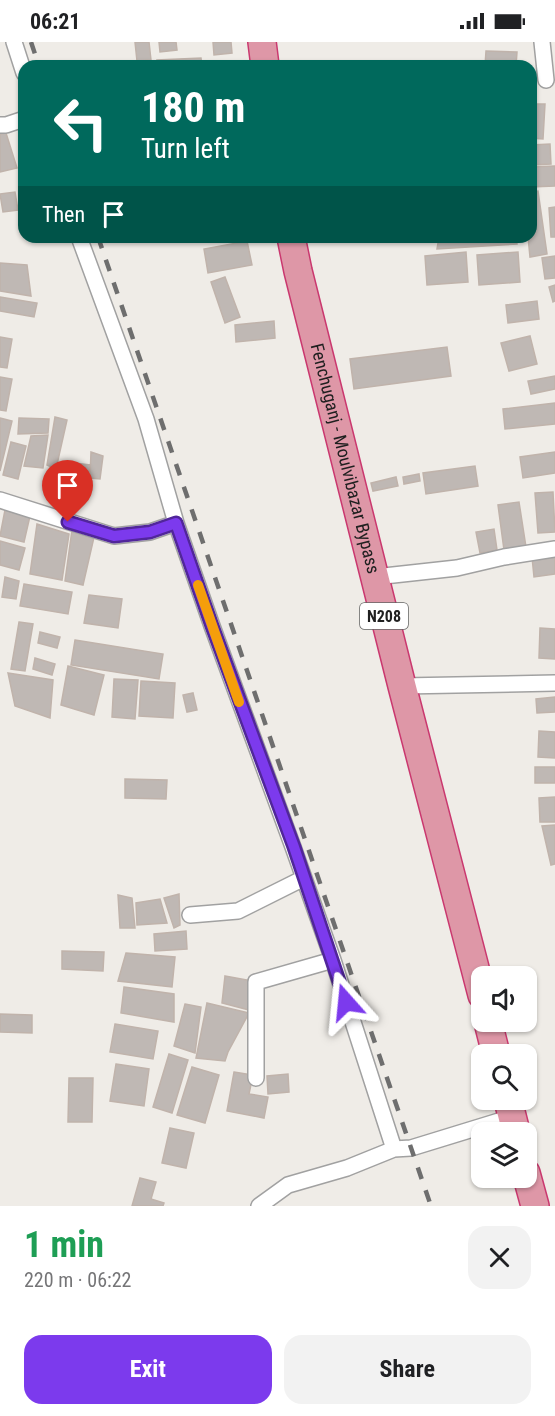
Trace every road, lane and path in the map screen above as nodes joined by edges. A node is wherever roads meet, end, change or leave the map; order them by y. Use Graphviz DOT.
graph roads {
  1 [pos="14,42"];
  2 [pos="262,42"];
  3 [pos="542,42"];
  4 [pos="20,60"];
  5 [pos="264,60"];
  6 [pos="546,80"];
  7 [pos="18,121"];
  8 [pos="0,125"];
  9 [pos="81,243"];
  10 [pos="292,243"];
  11 [pos="0,500"];
  12 [pos="176,523"];
  13 [pos="555,549"];
  14 [pos="375,577"];
  15 [pos="555,683"];
  16 [pos="402,686"];
  17 [pos="304,878"];
  18 [pos="190,915"];
  19 [pos="333,960"];
  20 [pos="475,966"];
  21 [pos="256,1078"];
  22 [pos="512,1116"];
  23 [pos="394,1149"];
  24 [pos="530,1188"];
  25 [pos="259,1206"];
  26 [pos="535,1206"];
  1 -- 4 [label="street"];
  2 -- 5 [label="highway"];
  3 -- 6 [label="street"];
  7 -- 8 [label="street"];
  9 -- 12 [label="street"];
  10 -- 14 [label="highway, Fenchuganj - Moulvibazar Bypass / N208"];
  11 -- 12 [label="street"];
  12 -- 17 [label="street"];
  13 -- 14 [label="street"];
  14 -- 16 [label="highway, Fenchuganj - Moulvibazar Bypass / N208"];
  15 -- 16 [label="street"];
  16 -- 20 [label="highway, Fenchuganj - Moulvibazar Bypass / N208"];
  17 -- 18 [label="street"];
  17 -- 19 [label="street"];
  19 -- 21 [label="street"];
  19 -- 23 [label="street"];
  22 -- 23 [label="street"];
  23 -- 25 [label="street"];
  24 -- 26 [label="highway"];
}
